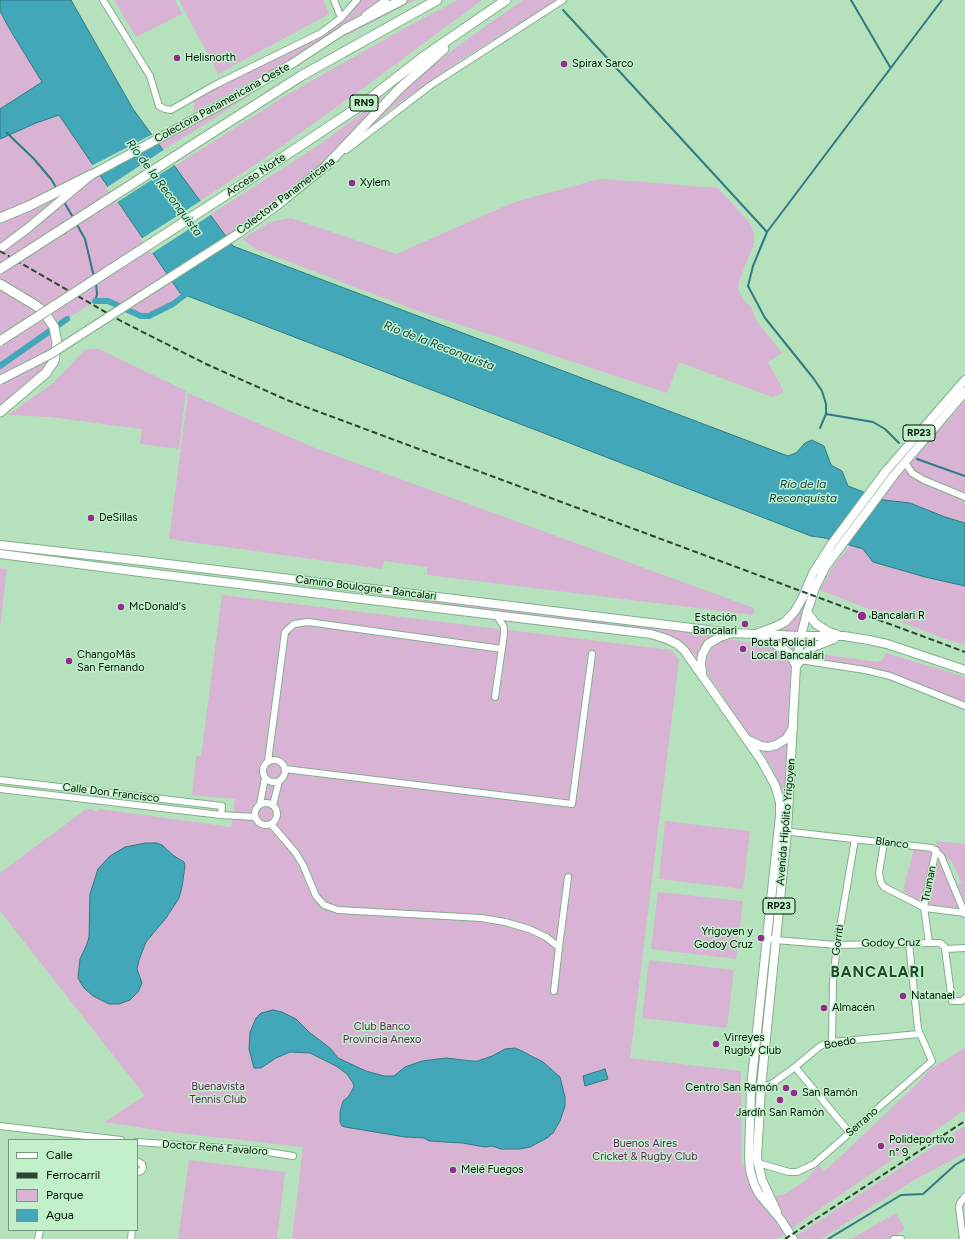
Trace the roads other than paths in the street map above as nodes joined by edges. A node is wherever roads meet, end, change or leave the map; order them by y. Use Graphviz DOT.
graph roads {
  1 [pos="102,0"];
  2 [pos="334,0"];
  3 [pos="358,0"];
  4 [pos="386,0"];
  5 [pos="402,0"];
  6 [pos="437,0"];
  7 [pos="506,0"];
  8 [pos="510,0"];
  9 [pos="563,0"];
  10 [pos="492,10"];
  11 [pos="341,18"];
  12 [pos="345,29"];
  13 [pos="327,165"];
  14 [pos="91,175"];
  15 [pos="0,218"];
  16 [pos="0,249"];
  17 [pos="0,269"];
  18 [pos="0,284"];
  19 [pos="0,341"];
  20 [pos="0,380"];
  21 [pos="965,380"];
  22 [pos="965,392"];
  23 [pos="0,412"];
  24 [pos="905,462"];
  25 [pos="965,497"];
  26 [pos="0,546"];
  27 [pos="0,554"];
  28 [pos="807,612"];
  29 [pos="497,616"];
  30 [pos="732,633"];
  31 [pos="756,634"];
  32 [pos="801,636"];
  33 [pos="844,636"];
  34 [pos="502,649"];
  35 [pos="592,654"];
  36 [pos="798,663"];
  37 [pos="965,670"];
  38 [pos="703,676"];
  39 [pos="495,697"];
  40 [pos="965,706"];
  41 [pos="794,725"];
  42 [pos="748,740"];
  43 [pos="268,761"];
  44 [pos="285,769"];
  45 [pos="265,778"];
  46 [pos="0,780"];
  47 [pos="279,781"];
  48 [pos="0,789"];
  49 [pos="260,804"];
  50 [pos="274,806"];
  51 [pos="222,815"];
  52 [pos="255,818"];
  53 [pos="271,824"];
  54 [pos="783,831"];
  55 [pos="855,839"];
  56 [pos="884,842"];
  57 [pos="936,850"];
  58 [pos="568,877"];
  59 [pos="925,908"];
  60 [pos="964,910"];
  61 [pos="766,938"];
  62 [pos="775,940"];
  63 [pos="929,942"];
  64 [pos="909,943"];
  65 [pos="837,945"];
  66 [pos="559,947"];
  67 [pos="965,948"];
  68 [pos="945,949"];
  69 [pos="554,991"];
  70 [pos="964,1000"];
  71 [pos="919,1034"];
  72 [pos="832,1042"];
  73 [pos="795,1067"];
  74 [pos="751,1087"];
  75 [pos="761,1087"];
  76 [pos="0,1126"];
  77 [pos="850,1133"];
  78 [pos="112,1139"];
  79 [pos="138,1142"];
  80 [pos="294,1156"];
  81 [pos="138,1161"];
  82 [pos="758,1163"];
  83 [pos="138,1172"];
  84 [pos="965,1197"];
  85 [pos="780,1220"];
  86 [pos="793,1239"];
  87 [pos="962,1239"];
  1 -- 11 [label="street"];
  2 -- 11 [label="street"];
  3 -- 11 [label="street"];
  4 -- 12 [label="street, Colectora Panamericana Oeste"];
  5 -- 12 [label="highway"];
  6 -- 17 [label="highway, bridge"];
  7 -- 10 [label="highway, Acceso Norte / RN9"];
  8 -- 10 [label="highway"];
  9 -- 13 [label="street, Colectora Panamericana"];
  10 -- 13 [label="highway"];
  10 -- 19 [label="highway, Acceso Norte / RN9, bridge"];
  12 -- 14 [label="main road, Colectora Panamericana Oeste"];
  13 -- 20 [label="main road, Colectora Panamericana, bridge"];
  14 -- 15 [label="highway"];
  14 -- 16 [label="main road, Colectora Panamericana Oeste"];
  18 -- 23 [label="highway"];
  21 -- 31 [label="main road, RP23"];
  22 -- 24 [label="main road, RP23"];
  24 -- 25 [label="street"];
  24 -- 28 [label="main road, Avenida Hipólito Yrigoyen / RP23"];
  26 -- 30 [label="main road, Camino Boulogne - Bancalari"];
  27 -- 29 [label="main road, Camino Boulogne - Bancalari"];
  28 -- 32 [label="main road, Avenida Hipólito Yrigoyen / RP23"];
  28 -- 33 [label="main road"];
  29 -- 34 [label="street"];
  29 -- 38 [label="main road, Camino Boulogne - Bancalari"];
  30 -- 31 [label="main road, RP23"];
  30 -- 38 [label="main road, RP23"];
  31 -- 32 [label="main road"];
  31 -- 36 [label="main road"];
  32 -- 33 [label="main road"];
  32 -- 36 [label="main road, Avenida Hipólito Yrigoyen / RP23"];
  33 -- 36 [label="main road"];
  33 -- 37 [label="main road"];
  34 -- 39 [label="street"];
  34 -- 43 [label="street"];
  35 -- 44 [label="street"];
  36 -- 40 [label="street"];
  36 -- 41 [label="main road, Avenida Hipólito Yrigoyen / RP23"];
  38 -- 42 [label="main road, RP23"];
  41 -- 42 [label="main road"];
  41 -- 54 [label="main road, Avenida Hipólito Yrigoyen / RP23"];
  42 -- 54 [label="main road, Avenida Hipólito Yrigoyen / RP23"];
  43 -- 44 [label="street"];
  43 -- 45 [label="street"];
  44 -- 47 [label="street"];
  45 -- 47 [label="street"];
  45 -- 49 [label="street"];
  46 -- 51 [label="street, Calle Don Francisco"];
  47 -- 50 [label="street"];
  48 -- 51 [label="street, Calle Don Francisco"];
  49 -- 50 [label="street"];
  49 -- 52 [label="street"];
  50 -- 53 [label="street"];
  51 -- 52 [label="street, Calle Don Francisco"];
  52 -- 53 [label="street"];
  53 -- 66 [label="street"];
  54 -- 55 [label="street, Blanco"];
  54 -- 61 [label="main road, Avenida Hipólito Yrigoyen / RP23"];
  54 -- 62 [label="main road, Avenida Hipólito Yrigoyen / RP23"];
  55 -- 56 [label="street, Blanco"];
  55 -- 65 [label="street, Gorriti"];
  56 -- 57 [label="street, Blanco"];
  56 -- 59 [label="street"];
  57 -- 59 [label="street, Truman"];
  57 -- 60 [label="street"];
  58 -- 66 [label="street"];
  59 -- 60 [label="street"];
  59 -- 63 [label="street, Truman"];
  61 -- 62 [label="street, Godoy Cruz"];
  61 -- 74 [label="main road, Avenida Hipólito Yrigoyen / RP23"];
  62 -- 65 [label="street, Godoy Cruz"];
  62 -- 75 [label="main road, Avenida Hipólito Yrigoyen / RP23"];
  63 -- 64 [label="street, Godoy Cruz"];
  63 -- 68 [label="street, Godoy Cruz"];
  64 -- 65 [label="street, Godoy Cruz"];
  64 -- 71 [label="street"];
  65 -- 72 [label="street, Gorriti"];
  66 -- 69 [label="street"];
  67 -- 68 [label="street, Godoy Cruz"];
  68 -- 70 [label="street"];
  71 -- 72 [label="street, Boedo"];
  71 -- 77 [label="street, Serrano"];
  72 -- 73 [label="street, Boedo"];
  73 -- 75 [label="street, Boedo"];
  73 -- 77 [label="street"];
  74 -- 75 [label="street, Boedo"];
  74 -- 85 [label="main road, Avenida Hipólito Yrigoyen / RP23"];
  75 -- 82 [label="main road, Avenida Hipólito Yrigoyen / RP23"];
  76 -- 78 [label="street"];
  77 -- 82 [label="street, Serrano"];
  79 -- 80 [label="street, Doctor René Favaloro"];
  81 -- 83 [label="street"];
  82 -- 85 [label="main road, Avenida Hipólito Yrigoyen / RP23"];
  84 -- 87 [label="street"];
  85 -- 86 [label="main road, Avenida Hipólito Yrigoyen / RP23"];
}
